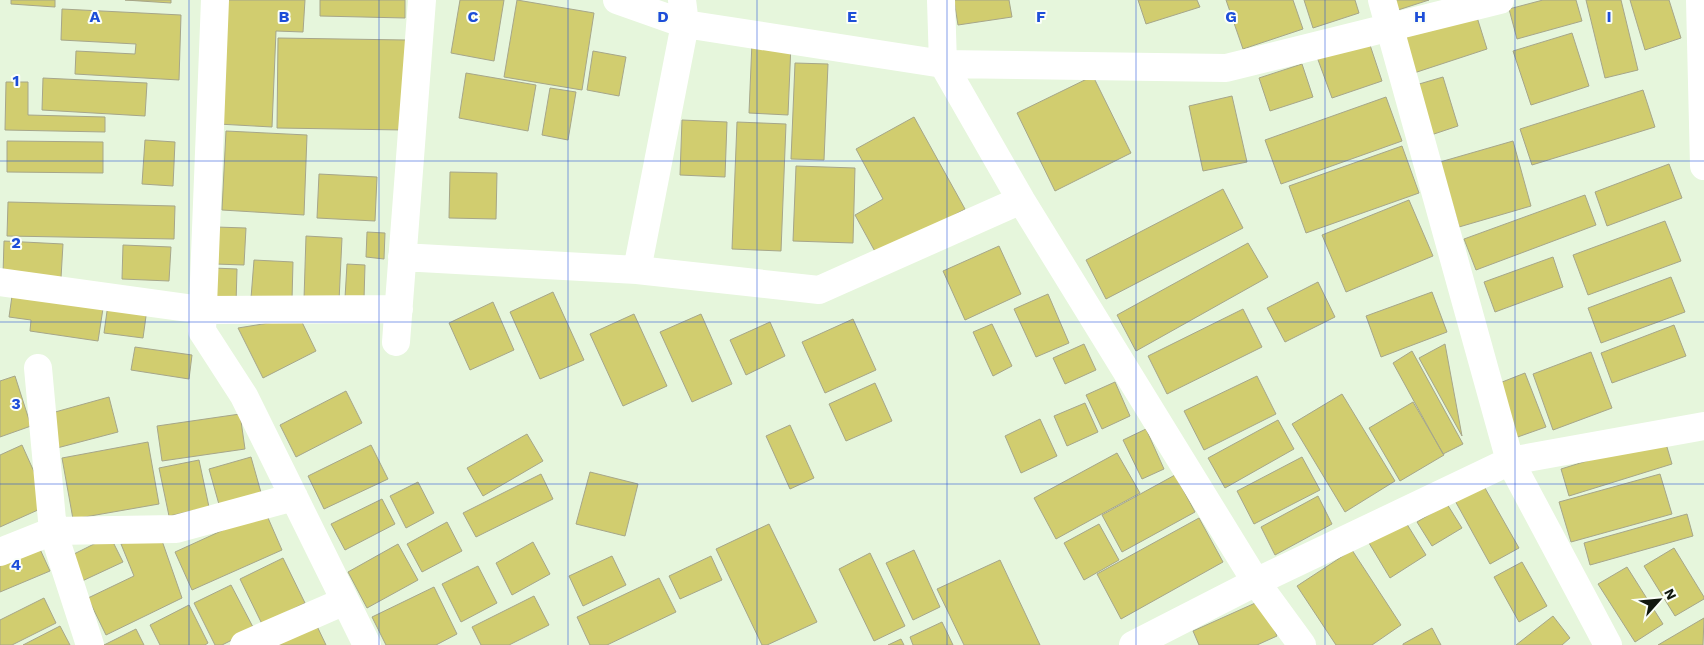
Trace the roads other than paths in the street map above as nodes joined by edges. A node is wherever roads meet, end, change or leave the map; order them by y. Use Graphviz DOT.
graph roads {
  1 [pos="215,0"];
  2 [pos="422,0"];
  3 [pos="617,0"];
  4 [pos="941,0"];
  5 [pos="1382,0"];
  6 [pos="1500,0"];
  7 [pos="1700,0"];
  8 [pos="684,12"];
  9 [pos="1390,27"];
  10 [pos="943,64"];
  11 [pos="1704,166"];
  12 [pos="1021,200"];
  13 [pos="402,257"];
  14 [pos="637,270"];
  15 [pos="0,282"];
  16 [pos="398,309"];
  17 [pos="202,310"];
  18 [pos="396,342"];
  19 [pos="38,368"];
  20 [pos="1704,426"];
  21 [pos="1510,461"];
  22 [pos="294,497"];
  23 [pos="53,531"];
  24 [pos="0,552"];
  25 [pos="1256,582"];
  26 [pos="345,601"];
  27 [pos="90,645"];
  28 [pos="244,645"];
  29 [pos="367,645"];
  30 [pos="1133,645"];
  31 [pos="1302,645"];
  32 [pos="1608,645"];
  1 -- 17 [label="street"];
  2 -- 13 [label="street"];
  3 -- 8 [label="street"];
  4 -- 10 [label="street"];
  5 -- 9 [label="street"];
  6 -- 9 [label="street"];
  7 -- 11 [label="street"];
  8 -- 10 [label="street"];
  8 -- 14 [label="street"];
  9 -- 10 [label="street"];
  9 -- 21 [label="street"];
  10 -- 12 [label="street"];
  12 -- 14 [label="street"];
  12 -- 25 [label="street"];
  13 -- 14 [label="street"];
  13 -- 16 [label="street"];
  15 -- 17 [label="street"];
  16 -- 17 [label="street"];
  16 -- 18 [label="street"];
  17 -- 22 [label="street"];
  19 -- 23 [label="street"];
  20 -- 21 [label="street"];
  21 -- 25 [label="street"];
  21 -- 32 [label="street"];
  22 -- 23 [label="street"];
  22 -- 26 [label="street"];
  23 -- 24 [label="street"];
  23 -- 27 [label="street"];
  25 -- 30 [label="street"];
  25 -- 31 [label="street"];
  26 -- 28 [label="street"];
  26 -- 29 [label="street"];
}
